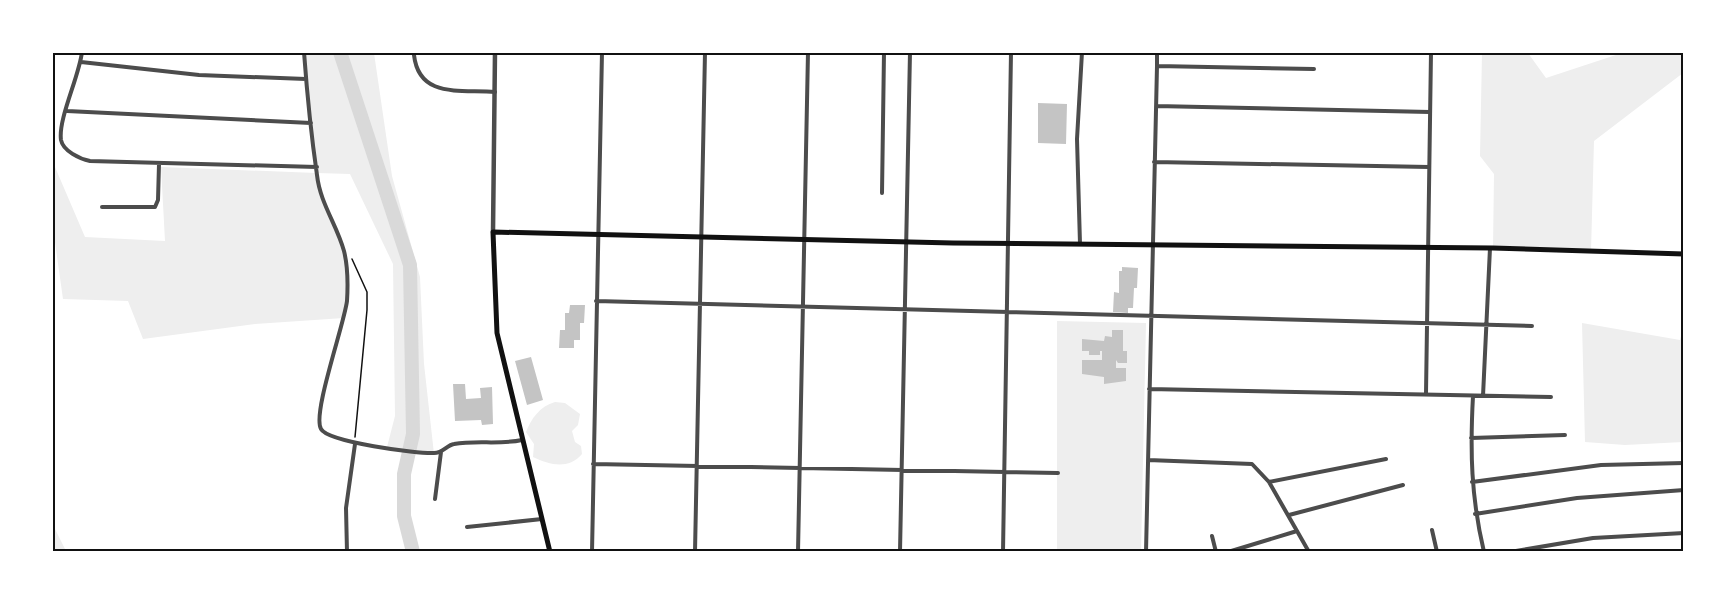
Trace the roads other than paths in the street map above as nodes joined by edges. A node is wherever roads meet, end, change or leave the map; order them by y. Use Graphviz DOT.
graph roads {
  1 [pos="82,52"];
  2 [pos="296,52"];
  3 [pos="495,52"];
  4 [pos="602,52"];
  5 [pos="705,52"];
  6 [pos="808,52"];
  7 [pos="884,52"];
  8 [pos="910,52"];
  9 [pos="1011,52"];
  10 [pos="1082,52"];
  11 [pos="1157,52"];
  12 [pos="1431,52"];
  13 [pos="304,53"];
  14 [pos="414,55"];
  15 [pos="81,62"];
  16 [pos="1157,66"];
  17 [pos="1314,69"];
  18 [pos="306,79"];
  19 [pos="495,92"];
  20 [pos="1156,106"];
  21 [pos="67,111"];
  22 [pos="1430,112"];
  23 [pos="310,123"];
  24 [pos="1154,162"];
  25 [pos="159,164"];
  26 [pos="317,167"];
  27 [pos="1429,167"];
  28 [pos="882,194"];
  29 [pos="102,207"];
  30 [pos="492,232"];
  31 [pos="597,233"];
  32 [pos="701,236"];
  33 [pos="802,238"];
  34 [pos="906,241"];
  35 [pos="1008,243"];
  36 [pos="1080,244"];
  37 [pos="1152,246"];
  38 [pos="1490,248"];
  39 [pos="1428,249"];
  40 [pos="1683,254"];
  41 [pos="596,301"];
  42 [pos="700,303"];
  43 [pos="802,307"];
  44 [pos="905,308"];
  45 [pos="1007,312"];
  46 [pos="1151,318"];
  47 [pos="1428,324"];
  48 [pos="1485,326"];
  49 [pos="1532,326"];
  50 [pos="1149,389"];
  51 [pos="1426,394"];
  52 [pos="1473,396"];
  53 [pos="1483,396"];
  54 [pos="1551,398"];
  55 [pos="1565,435"];
  56 [pos="1471,438"];
  57 [pos="522,440"];
  58 [pos="355,444"];
  59 [pos="441,452"];
  60 [pos="1386,459"];
  61 [pos="1148,460"];
  62 [pos="1683,463"];
  63 [pos="593,464"];
  64 [pos="697,466"];
  65 [pos="800,467"];
  66 [pos="902,470"];
  67 [pos="1005,471"];
  68 [pos="1058,472"];
  69 [pos="1269,482"];
  70 [pos="1472,482"];
  71 [pos="1403,485"];
  72 [pos="1683,490"];
  73 [pos="435,500"];
  74 [pos="1475,514"];
  75 [pos="1288,515"];
  76 [pos="542,519"];
  77 [pos="467,526"];
  78 [pos="1432,530"];
  79 [pos="1298,531"];
  80 [pos="1683,533"];
  81 [pos="1212,536"];
  82 [pos="347,552"];
  83 [pos="550,552"];
  84 [pos="592,552"];
  85 [pos="695,552"];
  86 [pos="798,552"];
  87 [pos="900,552"];
  88 [pos="1003,552"];
  89 [pos="1146,552"];
  90 [pos="1216,552"];
  91 [pos="1228,552"];
  92 [pos="1309,552"];
  93 [pos="1437,552"];
  94 [pos="1484,552"];
  95 [pos="1510,552"];
  1 -- 15 [label="street"];
  2 -- 13 [label="street"];
  3 -- 19 [label="street"];
  4 -- 31 [label="street"];
  5 -- 32 [label="street"];
  6 -- 33 [label="street"];
  7 -- 28 [label="street"];
  8 -- 34 [label="street"];
  9 -- 35 [label="street"];
  10 -- 36 [label="street"];
  11 -- 16 [label="street"];
  12 -- 22 [label="street"];
  13 -- 18 [label="street"];
  14 -- 19 [label="street"];
  15 -- 18 [label="street"];
  15 -- 21 [label="street"];
  16 -- 17 [label="street"];
  16 -- 20 [label="street"];
  18 -- 23 [label="street"];
  19 -- 30 [label="street"];
  20 -- 22 [label="street"];
  20 -- 24 [label="street"];
  21 -- 23 [label="street"];
  21 -- 25 [label="street"];
  22 -- 27 [label="street"];
  23 -- 26 [label="street"];
  24 -- 27 [label="street"];
  24 -- 37 [label="street"];
  25 -- 26 [label="street"];
  25 -- 29 [label="street"];
  26 -- 58 [label="street"];
  27 -- 39 [label="street"];
  30 -- 31 [label="main road"];
  30 -- 57 [label="main road"];
  31 -- 32 [label="main road"];
  31 -- 41 [label="street"];
  32 -- 33 [label="main road"];
  32 -- 42 [label="street"];
  33 -- 34 [label="main road"];
  33 -- 43 [label="street"];
  34 -- 35 [label="main road"];
  34 -- 44 [label="street"];
  35 -- 36 [label="main road"];
  35 -- 45 [label="street"];
  36 -- 37 [label="main road"];
  37 -- 39 [label="main road"];
  37 -- 46 [label="street"];
  38 -- 39 [label="main road"];
  38 -- 40 [label="main road"];
  38 -- 48 [label="street"];
  39 -- 47 [label="street"];
  41 -- 42 [label="street"];
  41 -- 63 [label="street"];
  42 -- 43 [label="street"];
  42 -- 64 [label="street"];
  43 -- 44 [label="street"];
  43 -- 65 [label="street"];
  44 -- 45 [label="street"];
  44 -- 66 [label="street"];
  45 -- 46 [label="street"];
  45 -- 67 [label="street"];
  46 -- 47 [label="street"];
  46 -- 50 [label="street"];
  47 -- 48 [label="street"];
  47 -- 51 [label="street"];
  48 -- 49 [label="street"];
  48 -- 53 [label="street"];
  50 -- 51 [label="street"];
  50 -- 61 [label="street"];
  51 -- 52 [label="street"];
  52 -- 53 [label="street"];
  52 -- 56 [label="street"];
  53 -- 54 [label="street"];
  55 -- 56 [label="street"];
  56 -- 70 [label="street"];
  57 -- 59 [label="street"];
  57 -- 76 [label="main road"];
  58 -- 59 [label="street"];
  58 -- 82 [label="street"];
  59 -- 73 [label="street"];
  60 -- 69 [label="street"];
  61 -- 69 [label="street"];
  61 -- 89 [label="street"];
  62 -- 70 [label="street"];
  63 -- 64 [label="street"];
  63 -- 84 [label="street"];
  64 -- 65 [label="street"];
  64 -- 85 [label="street"];
  65 -- 66 [label="street"];
  65 -- 86 [label="street"];
  66 -- 67 [label="street"];
  66 -- 87 [label="street"];
  67 -- 68 [label="street"];
  67 -- 88 [label="street"];
  69 -- 75 [label="street"];
  70 -- 74 [label="street"];
  71 -- 75 [label="street"];
  72 -- 74 [label="street"];
  74 -- 94 [label="street"];
  75 -- 79 [label="street"];
  76 -- 77 [label="street"];
  76 -- 83 [label="main road"];
  78 -- 93 [label="street"];
  79 -- 91 [label="street"];
  79 -- 92 [label="street"];
  80 -- 95 [label="street"];
  81 -- 90 [label="street"];
}
